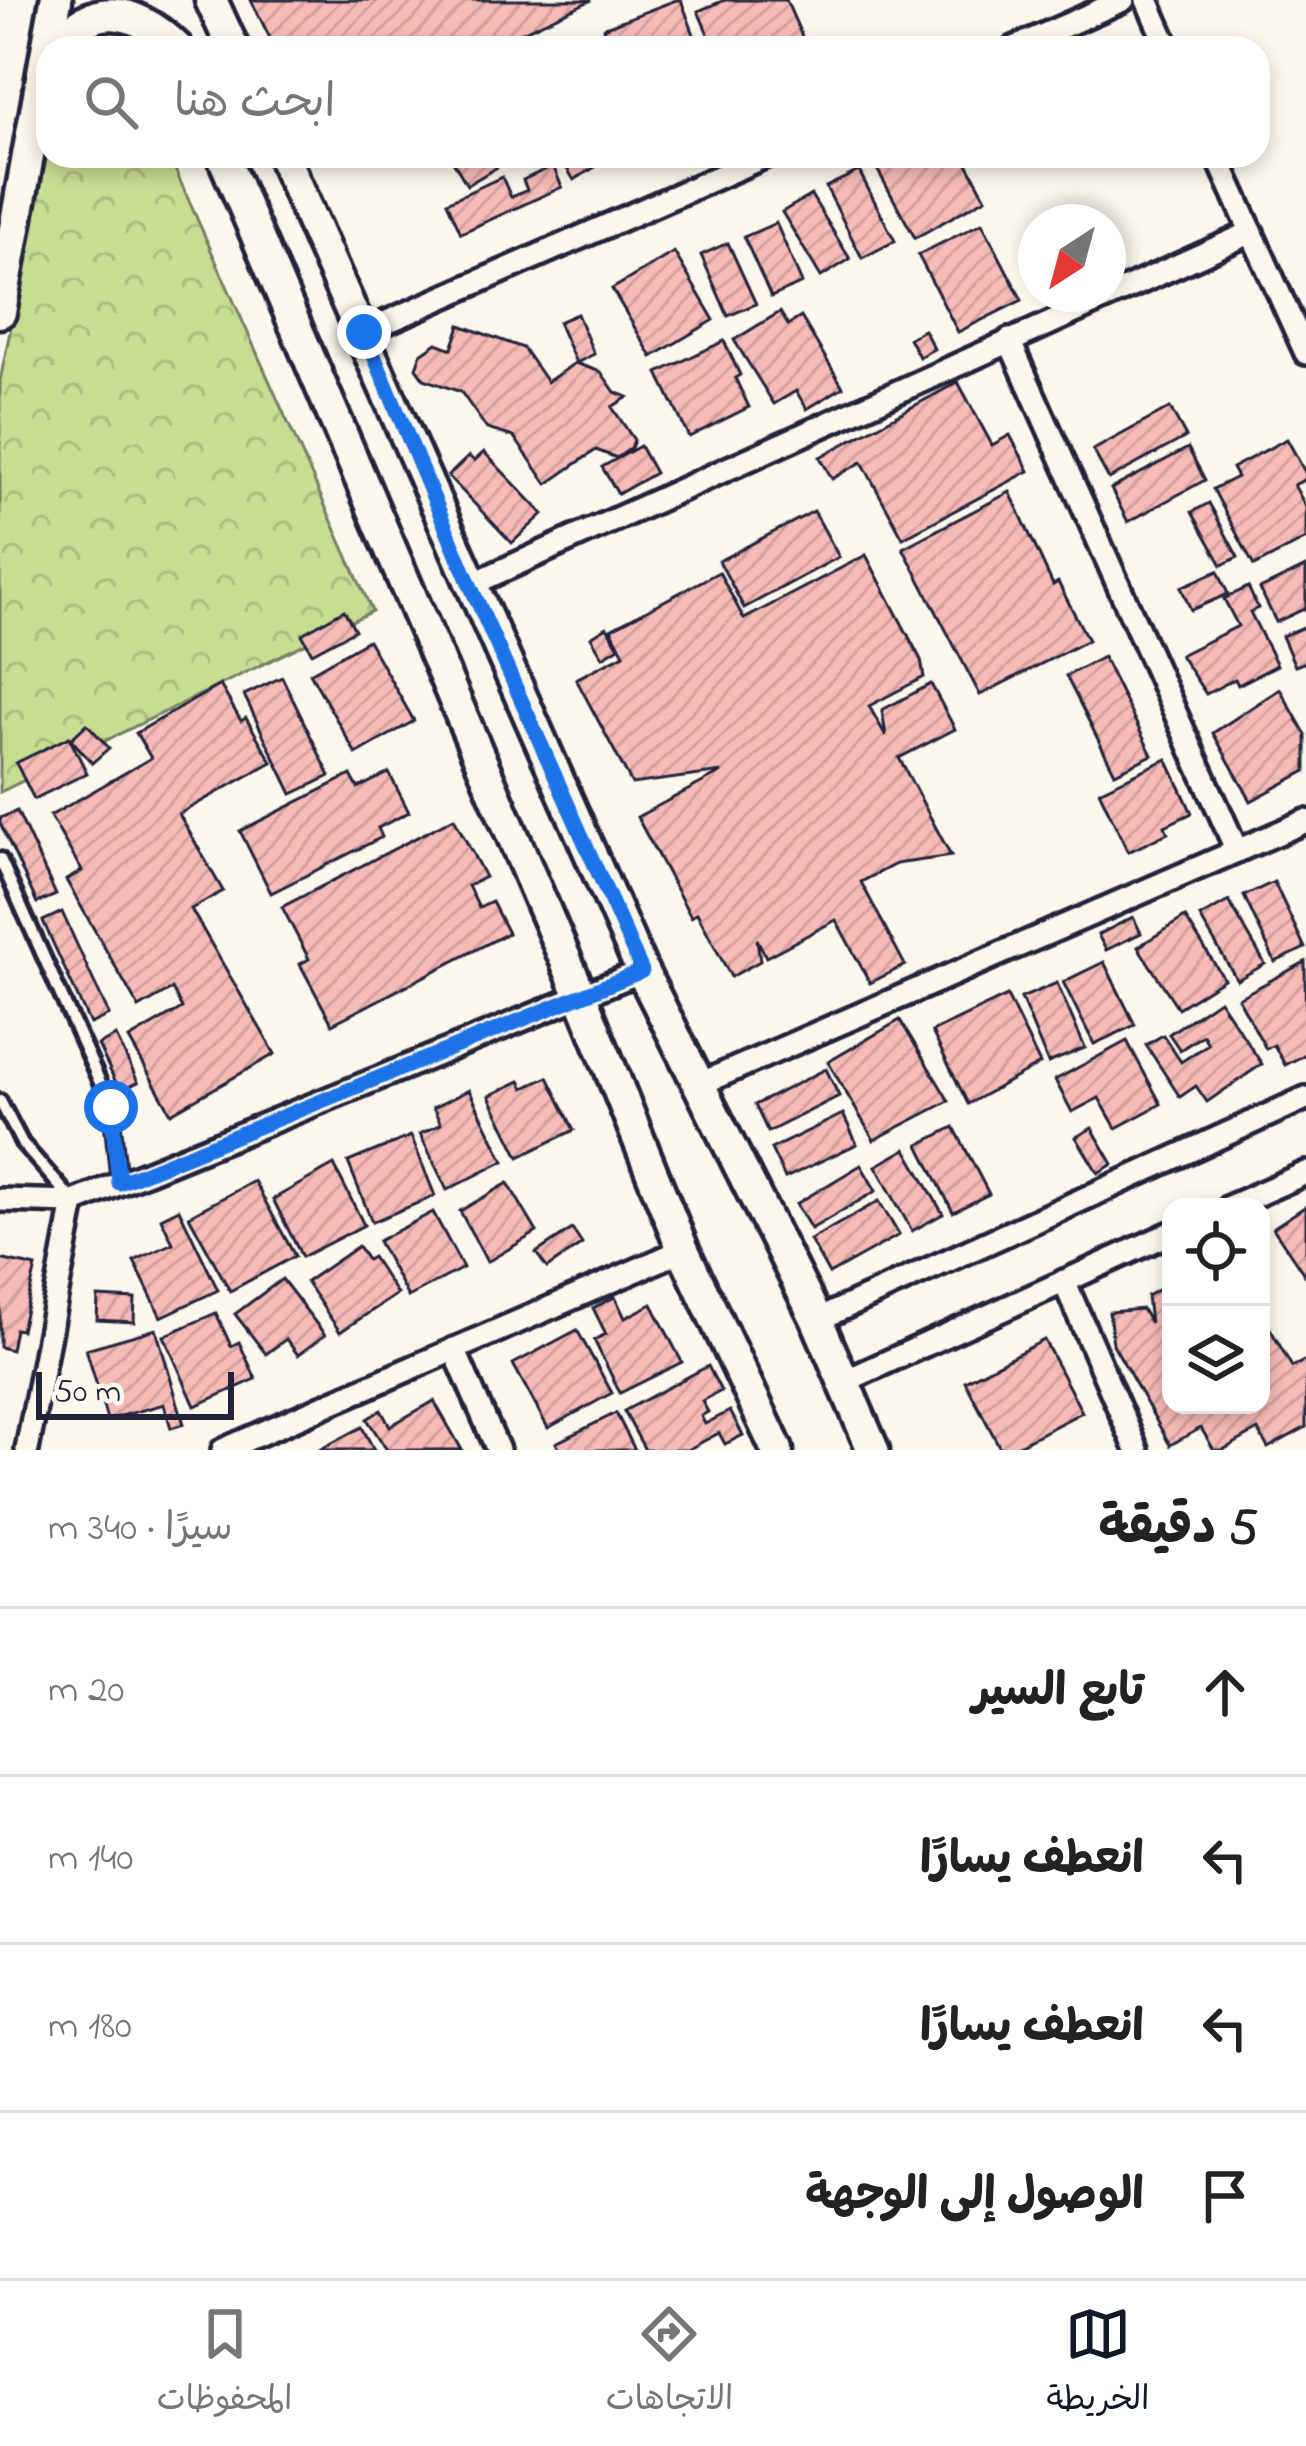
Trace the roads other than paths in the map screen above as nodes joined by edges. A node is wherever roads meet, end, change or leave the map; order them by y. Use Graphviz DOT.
graph roads {
  1 [pos="56,0"];
  2 [pos="212,0"];
  3 [pos="1124,0"];
  4 [pos="1147,0"];
  5 [pos="142,9"];
  6 [pos="50,36"];
  7 [pos="62,36"];
  8 [pos="166,36"];
  9 [pos="228,36"];
  10 [pos="1042,36"];
  11 [pos="1163,36"];
  12 [pos="36,115"];
  13 [pos="228,168"];
  14 [pos="289,168"];
  15 [pos="739,168"];
  16 [pos="1223,168"];
  17 [pos="1252,232"];
  18 [pos="0,312"];
  19 [pos="364,332"];
  20 [pos="1009,340"];
  21 [pos="1306,352"];
  22 [pos="470,585"];
  23 [pos="1306,820"];
  24 [pos="1237,851"];
  25 [pos="0,859"];
  26 [pos="642,971"];
  27 [pos="581,996"];
  28 [pos="700,1084"];
  29 [pos="1306,1097"];
  30 [pos="0,1101"];
  31 [pos="1306,1173"];
  32 [pos="119,1183"];
  33 [pos="1249,1198"];
  34 [pos="0,1200"];
  35 [pos="74,1202"];
  36 [pos="1162,1237"];
  37 [pos="683,1250"];
  38 [pos="1064,1281"];
  39 [pos="817,1320"];
  40 [pos="454,1349"];
  41 [pos="843,1382"];
  42 [pos="27,1450"];
  43 [pos="223,1450"];
  44 [pos="498,1450"];
  45 [pos="777,1450"];
  46 [pos="873,1450"];
  47 [pos="1136,1450"];
  1 -- 6 [label="street"];
  2 -- 9 [label="street"];
  3 -- 10 [label="street"];
  4 -- 11 [label="street"];
  5 -- 7 [label="street"];
  5 -- 8 [label="street"];
  12 -- 18 [label="street"];
  13 -- 27 [label="street"];
  14 -- 19 [label="street"];
  15 -- 19 [label="street"];
  16 -- 17 [label="street"];
  17 -- 20 [label="street"];
  17 -- 21 [label="street"];
  19 -- 22 [label="street"];
  20 -- 22 [label="street"];
  20 -- 24 [label="street"];
  22 -- 26 [label="street"];
  23 -- 24 [label="street"];
  24 -- 28 [label="street"];
  25 -- 32 [label="lane"];
  26 -- 27 [label="street"];
  26 -- 28 [label="street"];
  27 -- 32 [label="street"];
  27 -- 37 [label="street"];
  28 -- 39 [label="street"];
  29 -- 39 [label="street"];
  30 -- 35 [label="lane"];
  31 -- 33 [label="street"];
  32 -- 35 [label="street"];
  34 -- 35 [label="street"];
  35 -- 42 [label="street"];
  36 -- 38 [label="street"];
  37 -- 40 [label="street"];
  37 -- 45 [label="street"];
  38 -- 41 [label="street"];
  38 -- 47 [label="street"];
  39 -- 41 [label="street"];
  40 -- 43 [label="street"];
  40 -- 44 [label="street"];
  41 -- 46 [label="street"];
}
